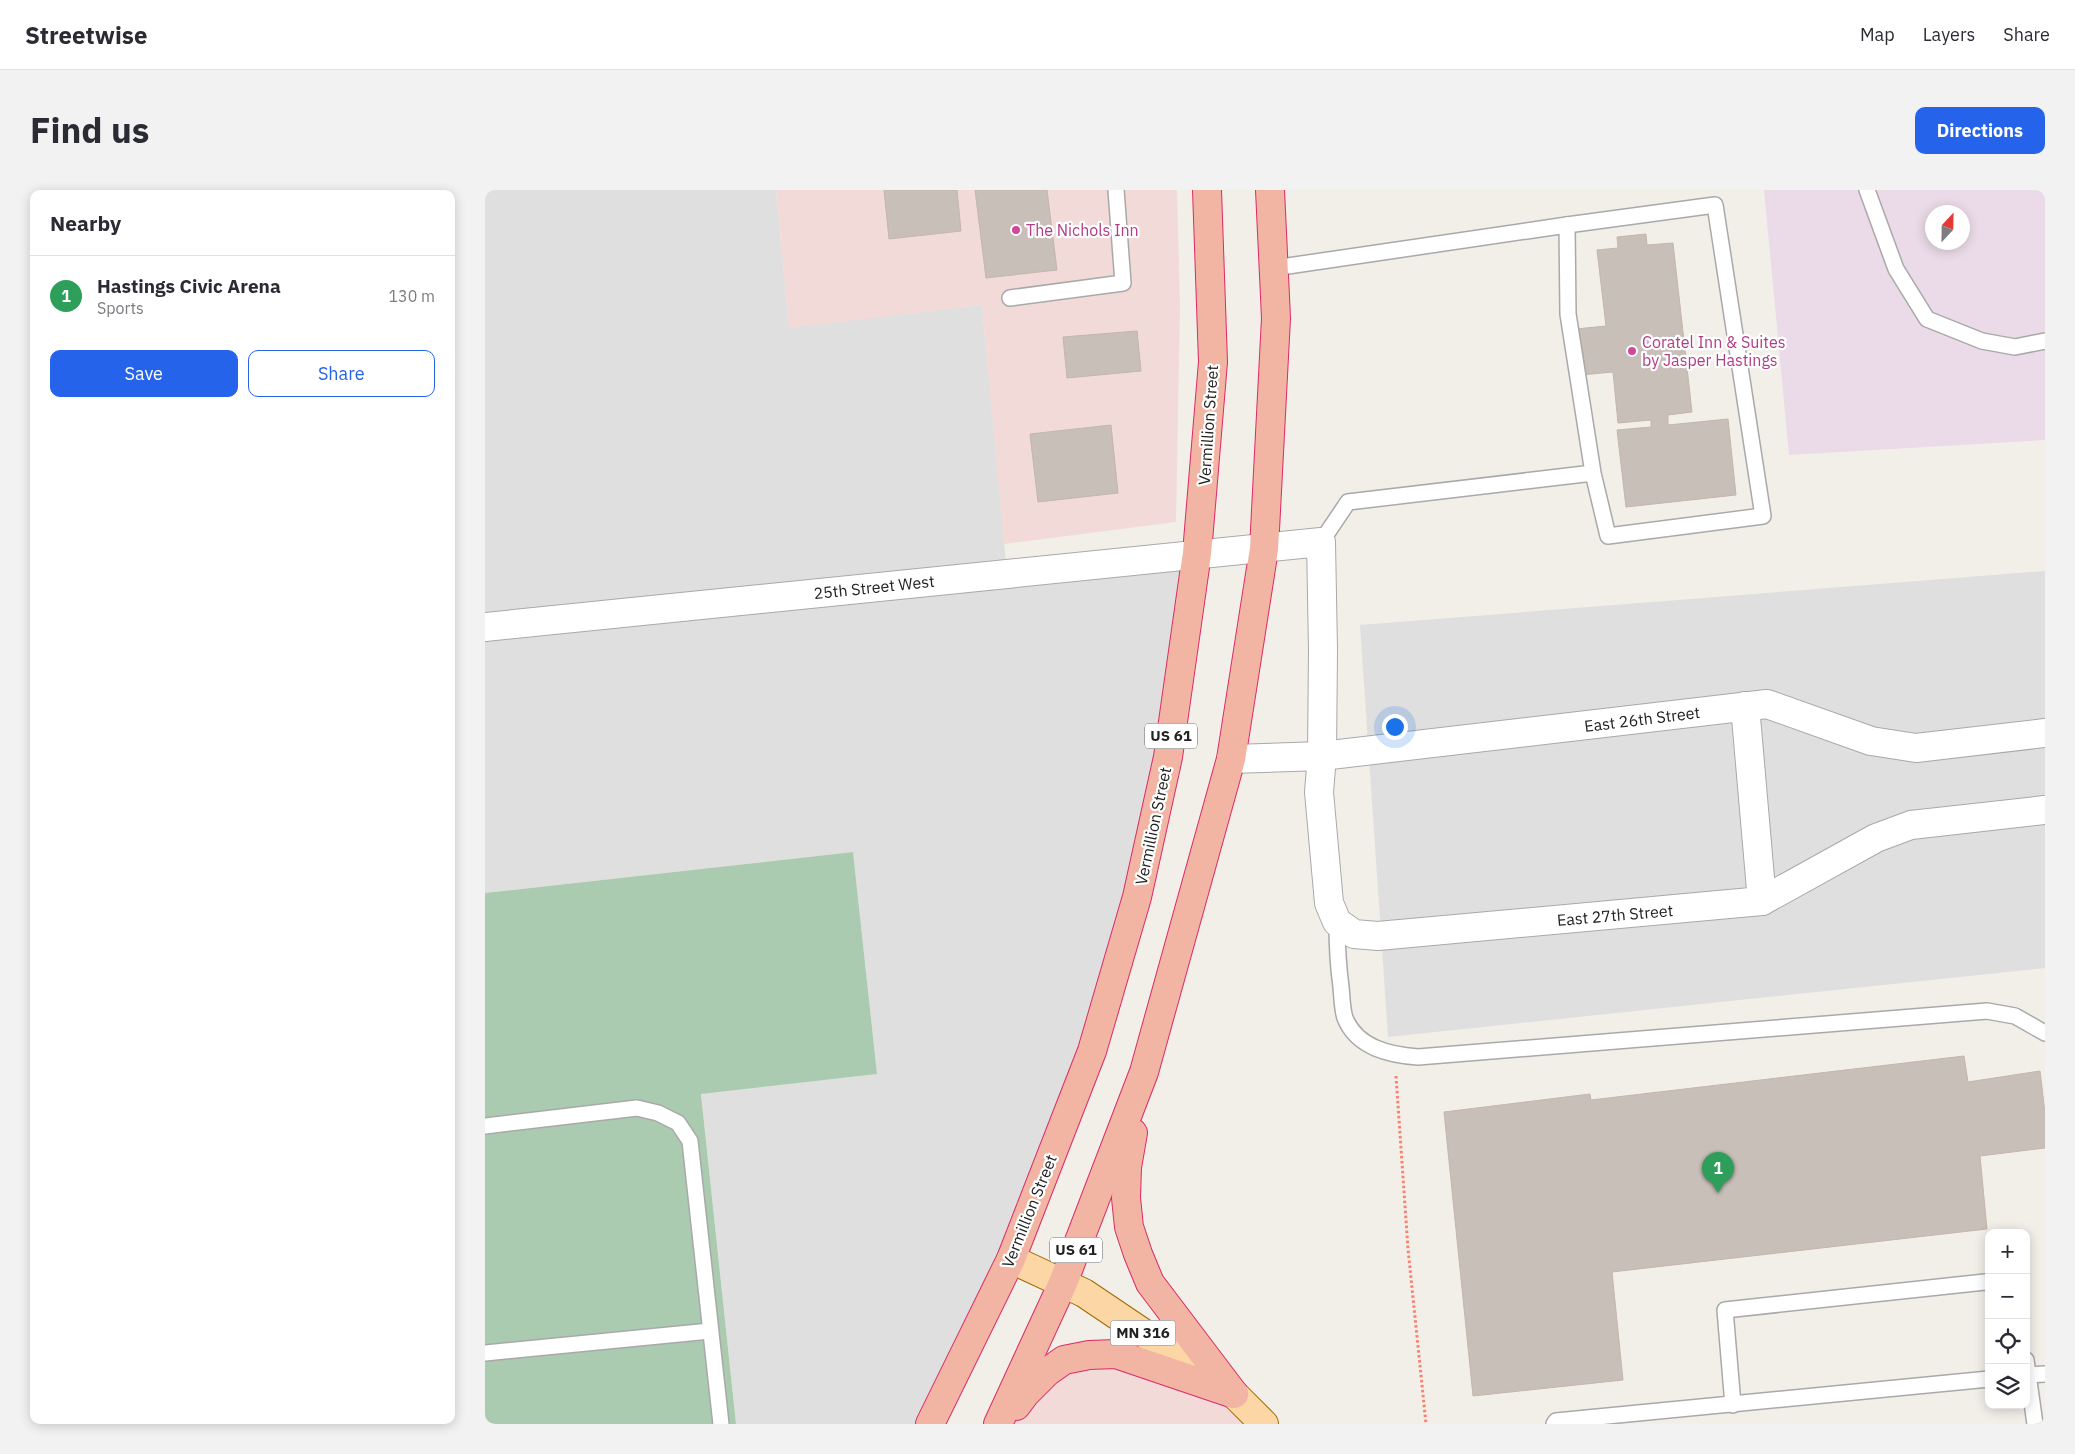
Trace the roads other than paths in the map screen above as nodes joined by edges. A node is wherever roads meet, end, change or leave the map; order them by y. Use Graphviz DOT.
graph roads {
  1 [pos="1116,190"];
  2 [pos="1207,190"];
  3 [pos="1271,190"];
  4 [pos="1867,190"];
  5 [pos="1567,225"];
  6 [pos="1274,268"];
  7 [pos="1010,298"];
  8 [pos="2045,342"];
  9 [pos="1593,473"];
  10 [pos="1321,542"];
  11 [pos="1264,549"];
  12 [pos="1197,553"];
  13 [pos="485,627"];
  14 [pos="1745,706"];
  15 [pos="2045,733"];
  16 [pos="1322,756"];
  17 [pos="1231,758"];
  18 [pos="2045,810"];
  19 [pos="1762,901"];
  20 [pos="1337,922"];
  21 [pos="2045,1033"];
  22 [pos="1144,1072"];
  23 [pos="485,1126"];
  24 [pos="1011,1259"];
  25 [pos="1985,1282"];
  26 [pos="1063,1283"];
  27 [pos="711,1331"];
  28 [pos="485,1353"];
  29 [pos="2034,1375"];
  30 [pos="1985,1379"];
  31 [pos="1234,1394"];
  32 [pos="1733,1405"];
  33 [pos="721,1424"];
  34 [pos="930,1424"];
  35 [pos="998,1424"];
  36 [pos="1003,1424"];
  37 [pos="1263,1424"];
  38 [pos="1554,1424"];
  39 [pos="2035,1424"];
  1 -- 7 [label="lane"];
  2 -- 12 [label="highway, Vermillion Street / US 61"];
  3 -- 6 [label="highway, US 61"];
  4 -- 8 [label="lane"];
  5 -- 6 [label="lane"];
  5 -- 9 [label="lane"];
  5 -- 9 [label="lane"];
  6 -- 11 [label="highway, US 61"];
  9 -- 10 [label="lane"];
  10 -- 11 [label="street, 25th Street West"];
  10 -- 16 [label="street"];
  11 -- 12 [label="street, 25th Street West"];
  11 -- 17 [label="highway, US 61"];
  12 -- 13 [label="street, 25th Street West"];
  12 -- 24 [label="highway, Vermillion Street / US 61"];
  14 -- 15 [label="street, East 26th Street"];
  14 -- 16 [label="street, East 26th Street"];
  14 -- 19 [label="street"];
  16 -- 17 [label="street, East 26th Street"];
  16 -- 20 [label="street"];
  17 -- 22 [label="highway, US 61"];
  18 -- 19 [label="street, East 27th Street"];
  19 -- 20 [label="street, East 27th Street"];
  20 -- 21 [label="lane"];
  22 -- 26 [label="highway, US 61"];
  22 -- 31 [label="highway"];
  23 -- 27 [label="lane"];
  24 -- 26 [label="main road, MN 316"];
  24 -- 34 [label="highway, Vermillion Street / US 61"];
  25 -- 32 [label="lane"];
  26 -- 31 [label="main road, MN 316"];
  26 -- 35 [label="highway, US 61"];
  27 -- 28 [label="lane"];
  27 -- 33 [label="lane"];
  29 -- 39 [label="lane"];
  30 -- 32 [label="lane"];
  31 -- 36 [label="highway"];
  31 -- 37 [label="main road, MN 316"];
  32 -- 38 [label="lane"];
}
